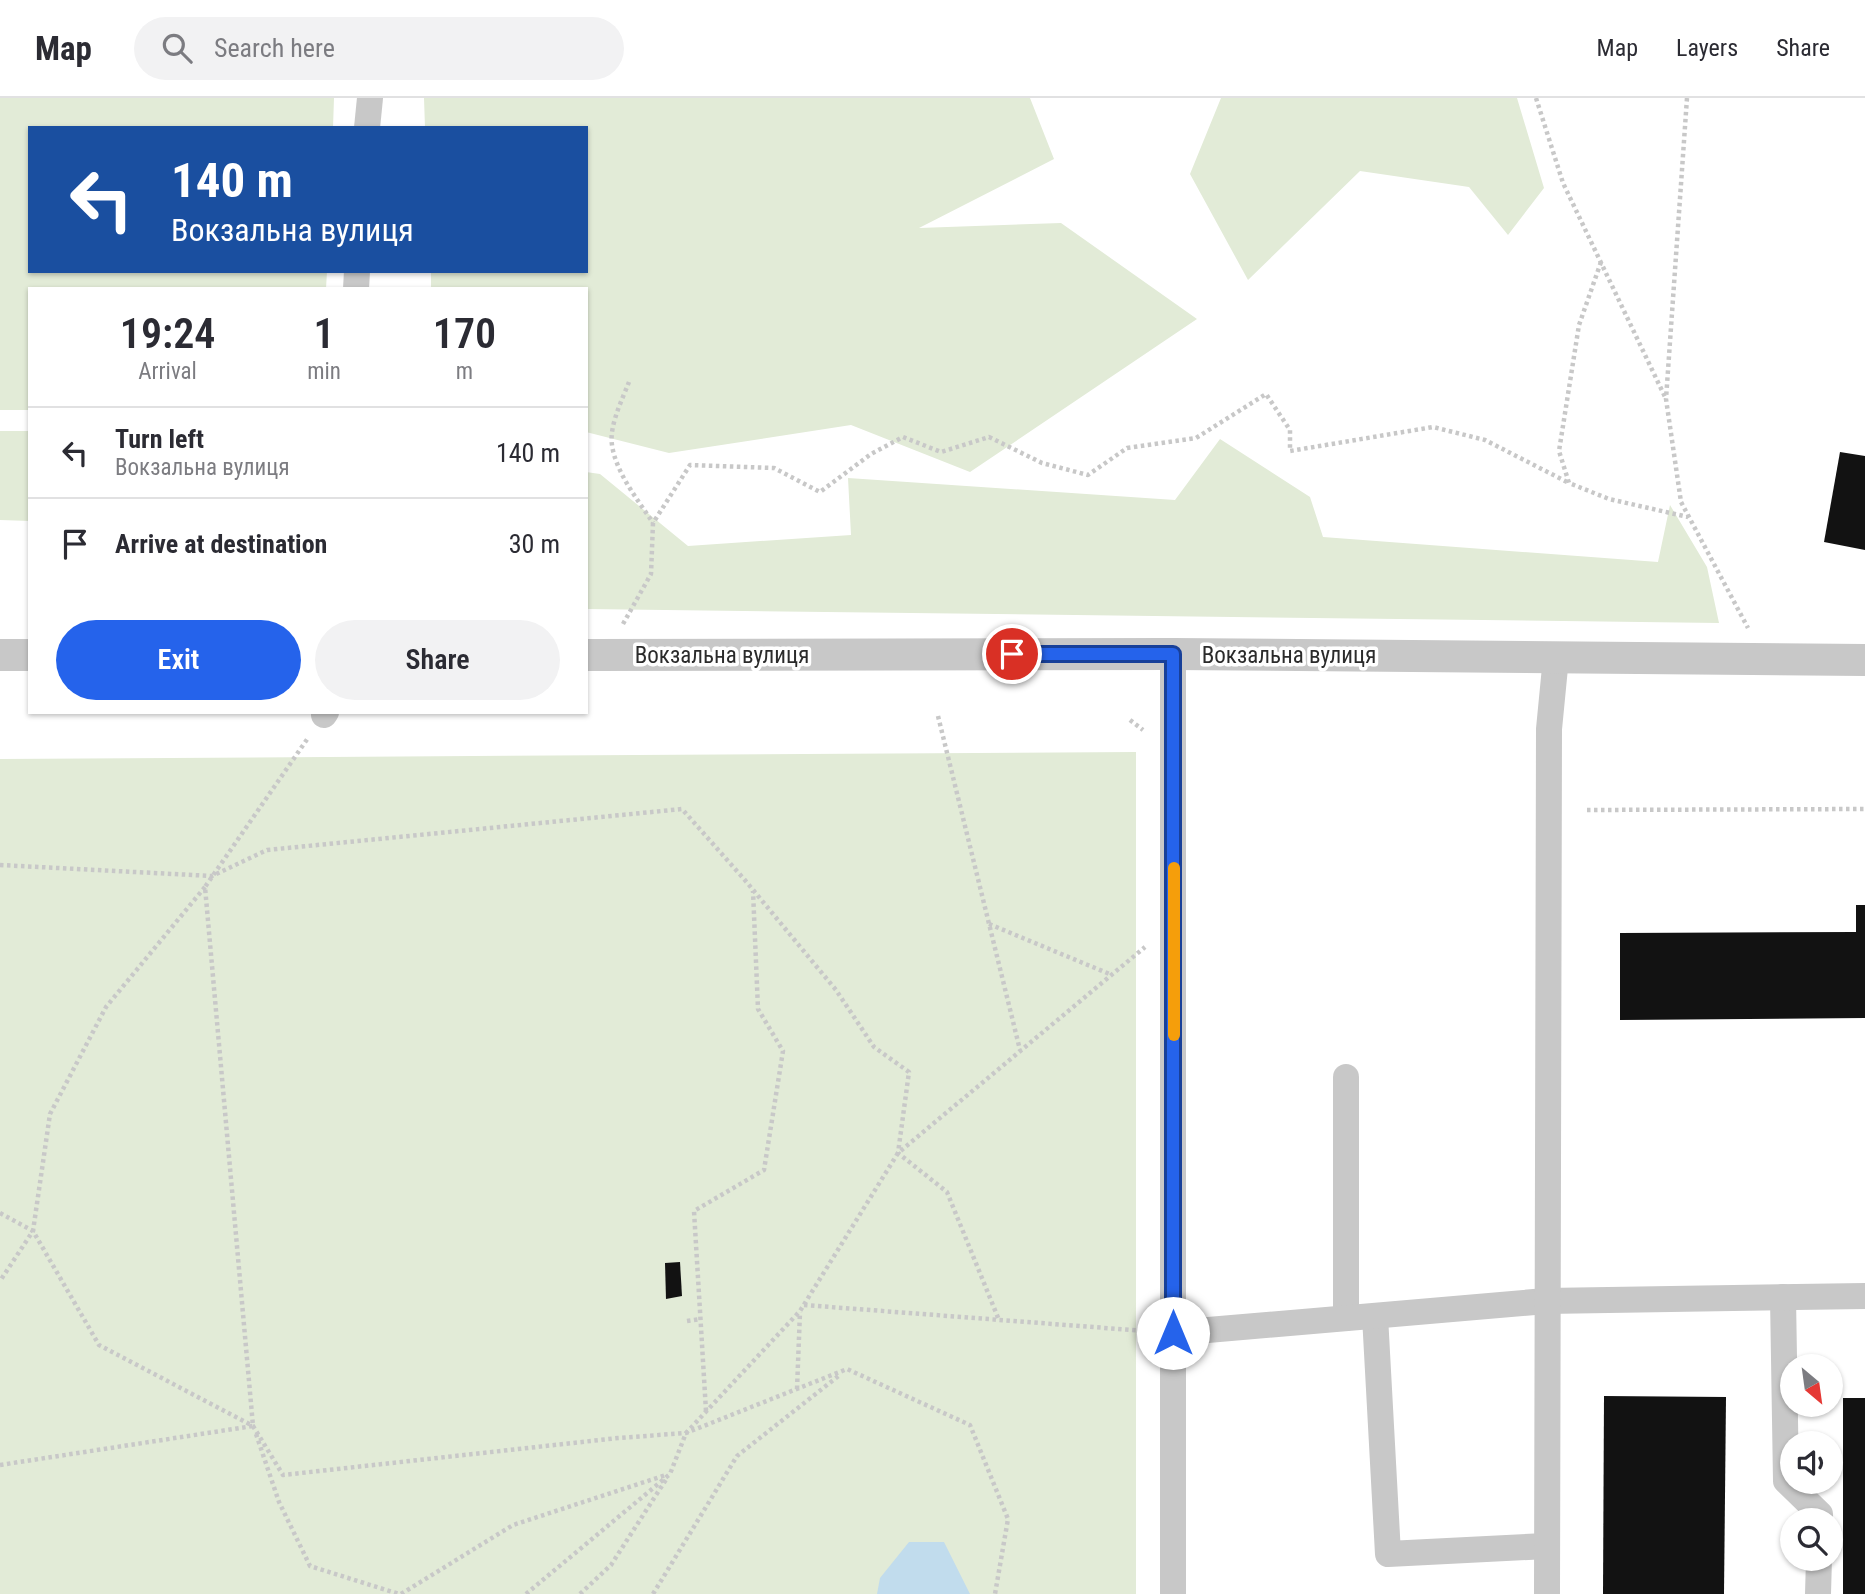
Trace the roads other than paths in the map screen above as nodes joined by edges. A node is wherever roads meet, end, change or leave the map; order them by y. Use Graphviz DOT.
graph roads {
  1 [pos="370,98"];
  2 [pos="368,126"];
  3 [pos="1173,654"];
  4 [pos="0,655"];
  5 [pos="28,655"];
  6 [pos="598,655"];
  7 [pos="1556,657"];
  8 [pos="1865,660"];
  9 [pos="1346,1077"];
  10 [pos="1865,1296"];
  11 [pos="1783,1297"];
  12 [pos="1546,1301"];
  13 [pos="1375,1316"];
  14 [pos="1346,1318"];
  15 [pos="1173,1333"];
  16 [pos="1814,1508"];
  17 [pos="1546,1546"];
  18 [pos="1819,1571"];
  19 [pos="1173,1594"];
  20 [pos="1546,1594"];
  21 [pos="1818,1594"];
  1 -- 2 [label="street"];
  3 -- 6 [label="street, Вокзальна вулиця"];
  3 -- 7 [label="street, Вокзальна вулиця"];
  3 -- 15 [label="street"];
  4 -- 5 [label="street"];
  7 -- 8 [label="street, Вокзальна вулиця"];
  7 -- 12 [label="street"];
  9 -- 14 [label="street"];
  10 -- 11 [label="street"];
  11 -- 12 [label="street"];
  11 -- 16 [label="street"];
  12 -- 13 [label="street"];
  12 -- 17 [label="street"];
  13 -- 14 [label="street"];
  13 -- 17 [label="street"];
  14 -- 15 [label="street"];
  15 -- 19 [label="street"];
  17 -- 20 [label="street"];
  18 -- 21 [label="street"];
}
